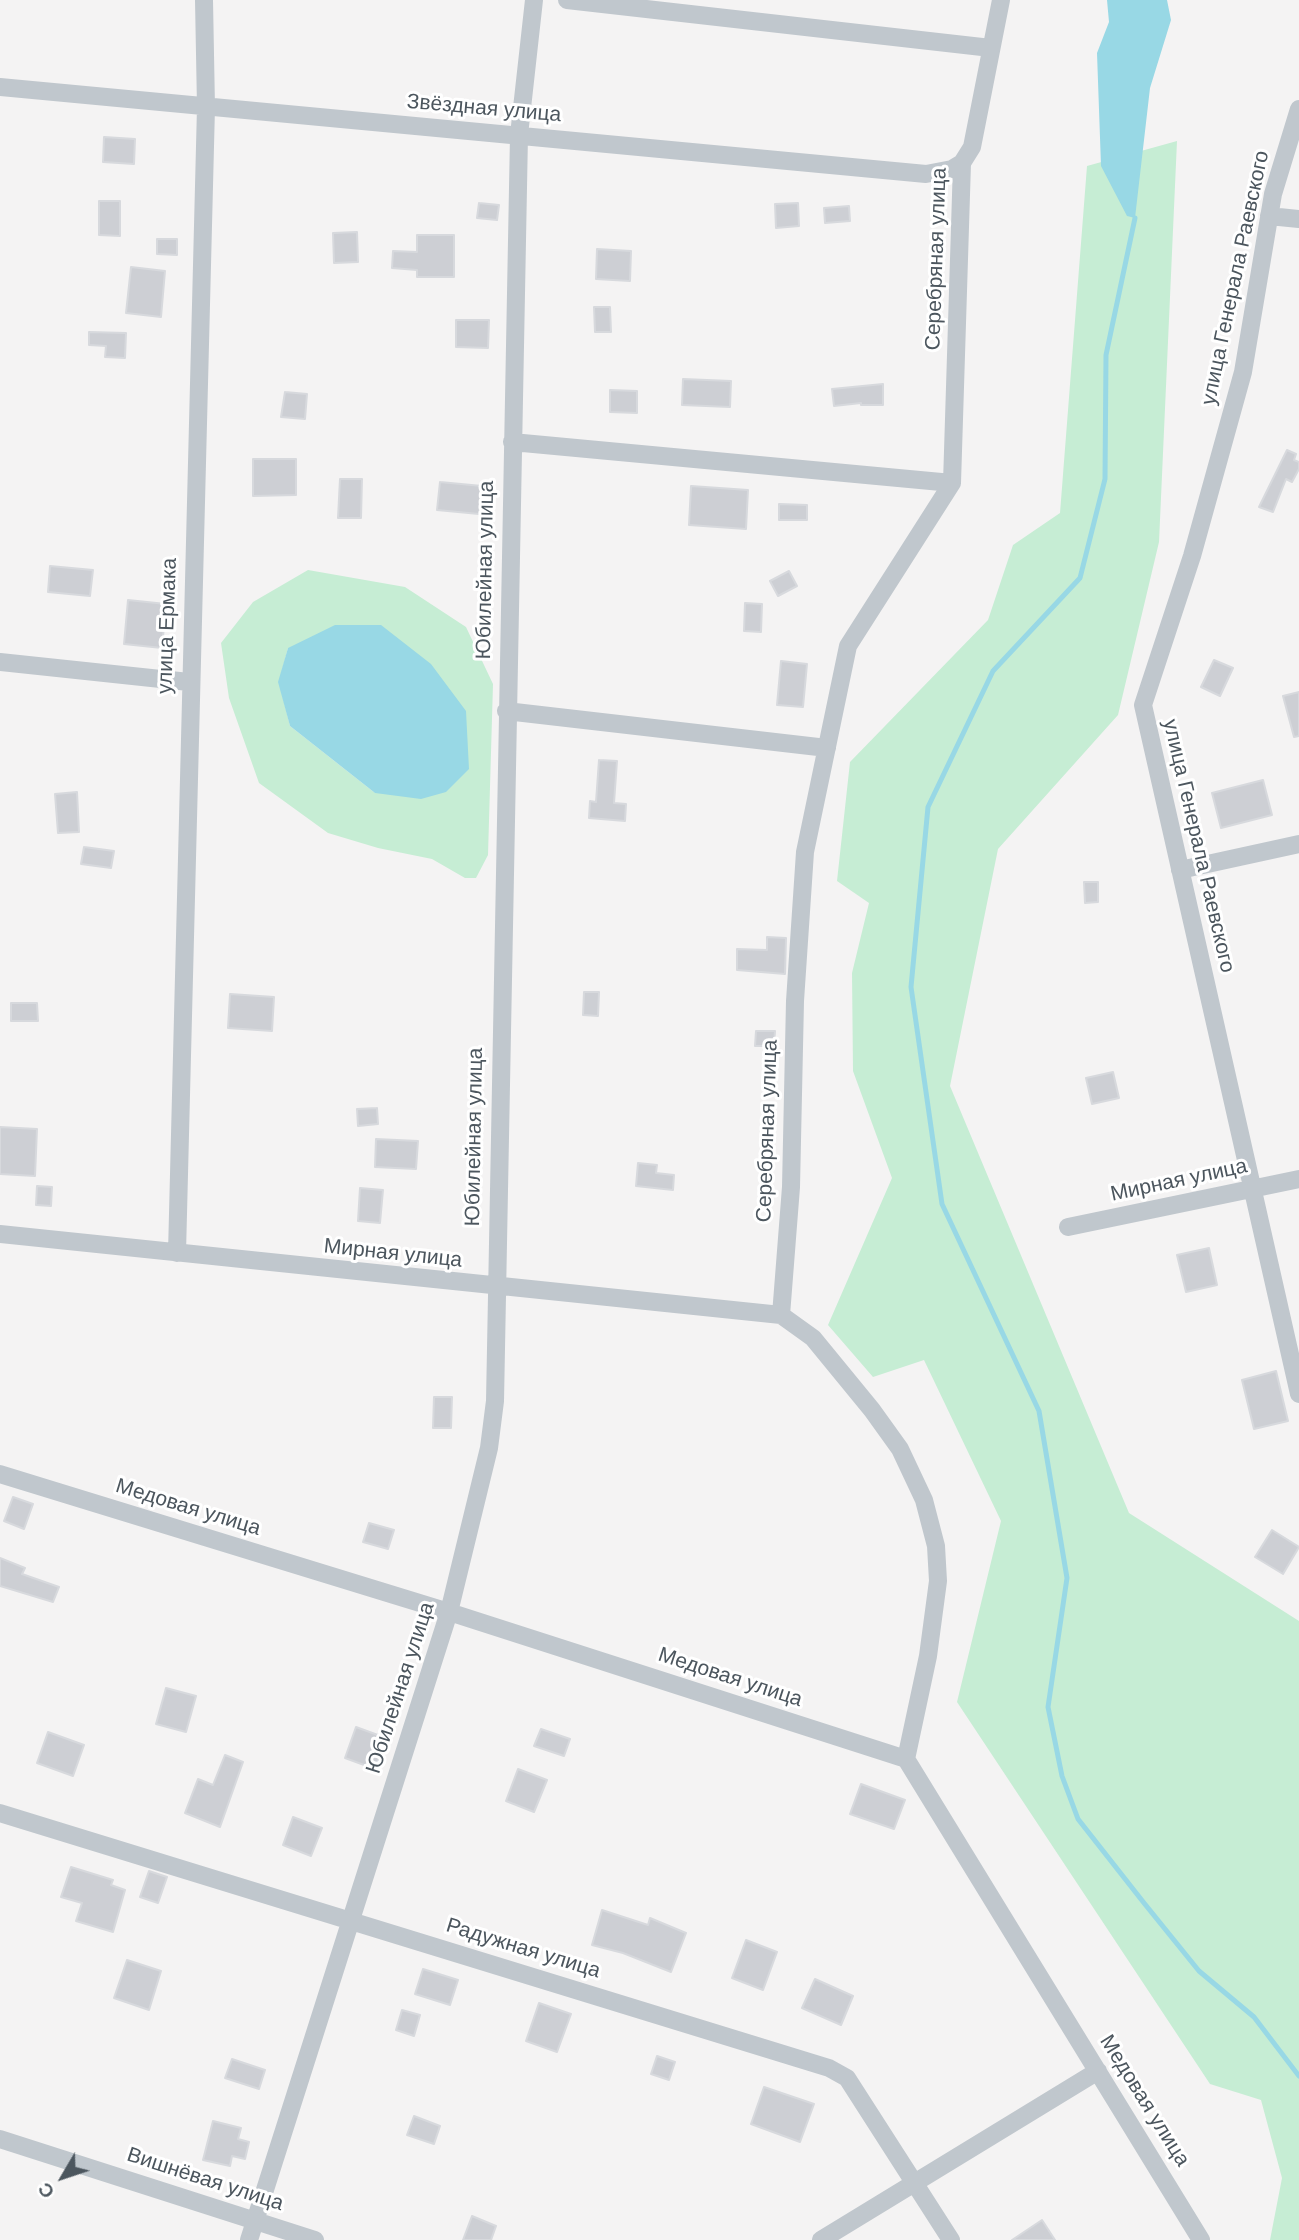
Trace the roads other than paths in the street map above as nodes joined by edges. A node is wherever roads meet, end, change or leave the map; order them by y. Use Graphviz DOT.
graph roads {
  1 [pos="204,0"];
  2 [pos="534,0"];
  3 [pos="567,0"];
  4 [pos="1001,0"];
  5 [pos="991,48"];
  6 [pos="0,87"];
  7 [pos="206,107"];
  8 [pos="1299,109"];
  9 [pos="519,135"];
  10 [pos="962,163"];
  11 [pos="1269,216"];
  12 [pos="1299,219"];
  13 [pos="512,442"];
  14 [pos="952,483"];
  15 [pos="0,662"];
  16 [pos="189,681"];
  17 [pos="506,710"];
  18 [pos="827,748"];
  19 [pos="1299,844"];
  20 [pos="1180,870"];
  21 [pos="1299,1179"];
  22 [pos="1253,1189"];
  23 [pos="1068,1227"];
  24 [pos="0,1234"];
  25 [pos="177,1253"];
  26 [pos="495,1287"];
  27 [pos="780,1315"];
  28 [pos="1299,1394"];
  29 [pos="0,1474"];
  30 [pos="449,1612"];
  31 [pos="906,1759"];
  32 [pos="0,1813"];
  33 [pos="351,1919"];
  34 [pos="1098,2071"];
  35 [pos="0,2138"];
  36 [pos="915,2181"];
  37 [pos="255,2220"];
  38 [pos="249,2240"];
  39 [pos="315,2240"];
  40 [pos="821,2240"];
  41 [pos="951,2240"];
  42 [pos="1201,2240"];
  1 -- 7 [label="street, улица Ермака"];
  2 -- 9 [label="street, Юбилейная улица"];
  3 -- 5 [label="street"];
  4 -- 5 [label="street, Серебряная улица"];
  5 -- 10 [label="street, Серебряная улица"];
  6 -- 7 [label="street, Звёздная улица"];
  7 -- 9 [label="street, Звёздная улица"];
  7 -- 16 [label="street, улица Ермака"];
  8 -- 11 [label="street, улица Генерала Раевского"];
  9 -- 10 [label="street, Звёздная улица"];
  9 -- 13 [label="street, Юбилейная улица"];
  10 -- 14 [label="street, Серебряная улица"];
  11 -- 12 [label="street"];
  11 -- 20 [label="street, улица Генерала Раевского"];
  13 -- 14 [label="street"];
  13 -- 17 [label="street, Юбилейная улица"];
  14 -- 18 [label="street, Серебряная улица"];
  15 -- 16 [label="street"];
  16 -- 25 [label="street, улица Ермака"];
  17 -- 18 [label="street"];
  17 -- 26 [label="street, Юбилейная улица"];
  18 -- 27 [label="street, Серебряная улица"];
  19 -- 20 [label="street"];
  20 -- 22 [label="street, улица Генерала Раевского"];
  21 -- 22 [label="street, Мирная улица"];
  22 -- 23 [label="street, Мирная улица"];
  22 -- 28 [label="street, улица Генерала Раевского"];
  24 -- 25 [label="street, Мирная улица"];
  25 -- 26 [label="street, Мирная улица"];
  26 -- 27 [label="street, Мирная улица"];
  26 -- 30 [label="street, Юбилейная улица"];
  27 -- 31 [label="street"];
  29 -- 30 [label="street, Медовая улица"];
  30 -- 31 [label="street, Медовая улица"];
  30 -- 33 [label="street, Юбилейная улица"];
  31 -- 34 [label="street, Медовая улица"];
  32 -- 33 [label="street, Радужная улица"];
  33 -- 36 [label="street, Радужная улица"];
  33 -- 37 [label="street, Юбилейная улица"];
  34 -- 36 [label="street"];
  34 -- 42 [label="street, Медовая улица"];
  35 -- 37 [label="street, Вишнёвая улица"];
  36 -- 40 [label="street"];
  36 -- 41 [label="street, Радужная улица"];
  37 -- 38 [label="street, Юбилейная улица"];
  37 -- 39 [label="street, Вишнёвая улица"];
}
